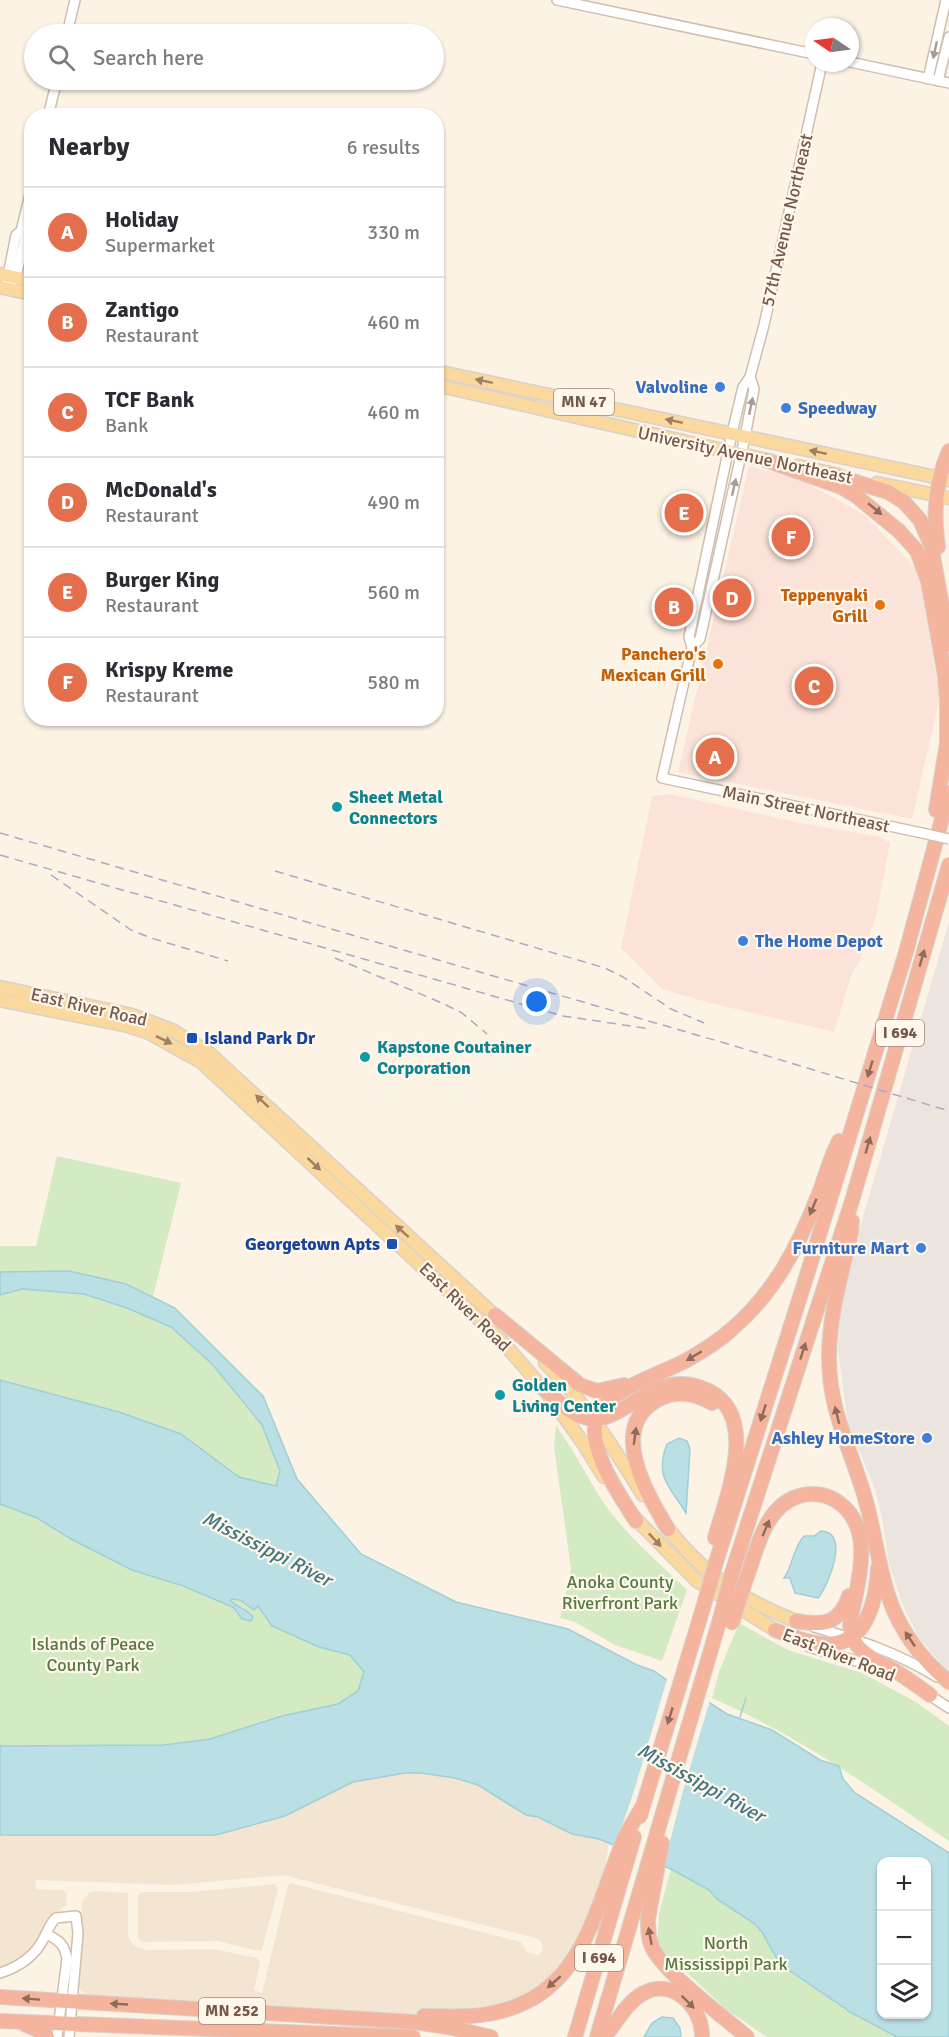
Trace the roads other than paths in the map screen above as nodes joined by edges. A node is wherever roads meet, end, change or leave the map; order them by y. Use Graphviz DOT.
graph roads {
  1 [pos="75,0"];
  2 [pos="557,0"];
  3 [pos="946,0"];
  4 [pos="69,24"];
  5 [pos="949,37"];
  6 [pos="805,52"];
  7 [pos="859,64"];
  8 [pos="820,72"];
  9 [pos="933,80"];
  10 [pos="949,83"];
  11 [pos="54,90"];
  12 [pos="50,108"];
  13 [pos="24,219"];
  14 [pos="24,236"];
  15 [pos="24,240"];
  16 [pos="7,275"];
  17 [pos="24,279"];
  18 [pos="3,288"];
  19 [pos="24,292"];
  20 [pos="444,373"];
  21 [pos="750,377"];
  22 [pos="444,387"];
  23 [pos="732,434"];
  24 [pos="745,437"];
  25 [pos="728,451"];
  26 [pos="949,451"];
  27 [pos="742,454"];
  28 [pos="765,460"];
  29 [pos="822,472"];
  30 [pos="944,478"];
  31 [pos="943,497"];
  32 [pos="949,605"];
  33 [pos="949,644"];
  34 [pos="692,647"];
  35 [pos="949,729"];
  36 [pos="947,746"];
  37 [pos="662,778"];
  38 [pos="949,793"];
  39 [pos="949,839"];
  40 [pos="949,865"];
  41 [pos="906,952"];
  42 [pos="0,987"];
  43 [pos="0,1000"];
  44 [pos="855,1116"];
  45 [pos="852,1202"];
  46 [pos="495,1315"];
  47 [pos="663,1372"];
  48 [pos="541,1386"];
  49 [pos="596,1420"];
  50 [pos="735,1428"];
  51 [pos="636,1521"];
  52 [pos="668,1529"];
  53 [pos="874,1534"];
  54 [pos="862,1550"];
  55 [pos="713,1560"];
  56 [pos="796,1621"];
  57 [pos="775,1630"];
  58 [pos="852,1637"];
  59 [pos="709,1659"];
  60 [pos="945,1681"];
  61 [pos="930,1695"];
  62 [pos="949,1708"];
  63 [pos="617,1878"];
  64 [pos="648,1887"];
  65 [pos="46,1934"];
  66 [pos="0,1973"];
  67 [pos="0,1997"];
  68 [pos="67,2001"];
  69 [pos="288,2014"];
  70 [pos="0,2021"];
  71 [pos="15,2022"];
  72 [pos="170,2028"];
  73 [pos="64,2031"];
  74 [pos="46,2037"];
  75 [pos="242,2037"];
  76 [pos="413,2037"];
  77 [pos="491,2037"];
  78 [pos="575,2037"];
  79 [pos="597,2037"];
  80 [pos="604,2037"];
  81 [pos="702,2037"];
  82 [pos="747,2037"];
  1 -- 4 [label="street"];
  2 -- 6 [label="street"];
  3 -- 9 [label="street, one-way"];
  5 -- 9 [label="street"];
  7 -- 9 [label="street"];
  8 -- 21 [label="street, 57th Avenue Northeast"];
  9 -- 10 [label="street"];
  11 -- 12 [label="street"];
  13 -- 14 [label="street"];
  15 -- 16 [label="street"];
  16 -- 17 [label="main road"];
  16 -- 18 [label="street"];
  18 -- 19 [label="main road"];
  23 -- 20 [label="main road, University Avenue Northeast / MN 47, one-way"];
  21 -- 23 [label="street, 57th Avenue Northeast"];
  24 -- 21 [label="street, 57th Avenue Northeast, one-way"];
  22 -- 25 [label="main road, University Avenue Northeast / MN 47"];
  23 -- 24 [label="main road, University Avenue Northeast / MN 47"];
  23 -- 25 [label="street, 57th Avenue Northeast"];
  24 -- 27 [label="street, 57th Avenue Northeast"];
  30 -- 24 [label="main road, University Avenue Northeast / MN 47, one-way"];
  25 -- 27 [label="main road, University Avenue Northeast / MN 47"];
  25 -- 34 [label="street, 57th Avenue Northeast"];
  26 -- 30 [label="highway"];
  27 -- 28 [label="main road, University Avenue Northeast / MN 47"];
  34 -- 27 [label="street, 57th Avenue Northeast, one-way"];
  28 -- 29 [label="main road, University Avenue Northeast / MN 47"];
  28 -- 36 [label="highway, one-way"];
  29 -- 31 [label="main road, University Avenue Northeast / MN 47"];
  29 -- 33 [label="highway"];
  30 -- 31 [label="highway"];
  31 -- 32 [label="highway"];
  34 -- 37 [label="street, 57th Avenue Northeast"];
  35 -- 36 [label="highway"];
  36 -- 41 [label="highway"];
  37 -- 39 [label="street, Main Street Northeast, bridge"];
  38 -- 41 [label="highway, I 694"];
  45 -- 40 [label="highway, I 694, one-way"];
  41 -- 44 [label="highway, I 694, one-way"];
  46 -- 42 [label="main road, East River Road, one-way"];
  43 -- 48 [label="main road, East River Road, one-way"];
  44 -- 47 [label="highway, one-way"];
  44 -- 55 [label="highway, I 694, one-way"];
  53 -- 45 [label="highway, one-way"];
  59 -- 45 [label="highway, I 694, one-way, bridge"];
  46 -- 47 [label="highway"];
  46 -- 49 [label="main road, East River Road"];
  47 -- 49 [label="highway"];
  48 -- 49 [label="highway"];
  48 -- 51 [label="main road, East River Road"];
  49 -- 50 [label="highway"];
  49 -- 51 [label="highway"];
  49 -- 52 [label="main road, East River Road"];
  52 -- 50 [label="highway, one-way"];
  50 -- 55 [label="highway"];
  51 -- 57 [label="main road, East River Road, one-way"];
  52 -- 56 [label="main road, East River Road"];
  53 -- 58 [label="highway"];
  60 -- 53 [label="highway, one-way"];
  54 -- 56 [label="highway"];
  54 -- 58 [label="highway"];
  59 -- 54 [label="highway, one-way, bridge"];
  55 -- 63 [label="highway, I 694, one-way, bridge"];
  56 -- 58 [label="street, East River Road"];
  57 -- 58 [label="highway"];
  57 -- 61 [label="street, East River Road"];
  58 -- 60 [label="street, East River Road"];
  58 -- 61 [label="highway"];
  59 -- 64 [label="highway, I 694"];
  61 -- 62 [label="street, East River Road"];
  63 -- 69 [label="highway, one-way"];
  63 -- 78 [label="highway, I 694"];
  64 -- 79 [label="highway, I 694"];
  82 -- 64 [label="highway, one-way"];
  65 -- 66 [label="street"];
  65 -- 68 [label="street"];
  65 -- 68 [label="street"];
  68 -- 67 [label="highway, MN 252, one-way"];
  69 -- 68 [label="highway, MN 252, one-way"];
  68 -- 73 [label="street"];
  69 -- 77 [label="highway"];
  70 -- 71 [label="highway"];
  71 -- 73 [label="highway"];
  71 -- 74 [label="highway"];
  72 -- 73 [label="highway"];
  72 -- 75 [label="highway"];
  72 -- 76 [label="highway"];
  80 -- 81 [label="highway, one-way"];
}
